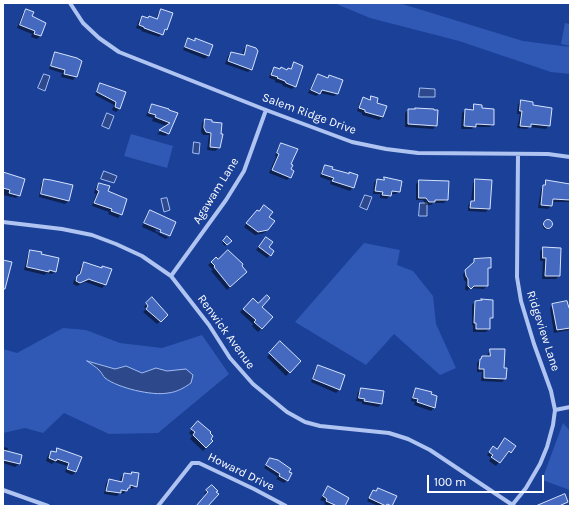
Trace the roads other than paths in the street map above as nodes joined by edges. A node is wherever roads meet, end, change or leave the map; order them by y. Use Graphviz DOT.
graph roads {
  1 [pos="70,3"];
  2 [pos="266,110"];
  3 [pos="518,154"];
  4 [pos="570,157"];
  5 [pos="3,222"];
  6 [pos="171,276"];
  7 [pos="570,407"];
  8 [pos="555,410"];
  9 [pos="3,490"];
  10 [pos="514,505"];
  11 [pos="48,506"];
  12 [pos="158,506"];
  13 [pos="286,506"];
  1 -- 2 [label="street, Salem Ridge Drive"];
  2 -- 3 [label="street, Salem Ridge Drive"];
  2 -- 6 [label="street, Agawam Lane"];
  3 -- 4 [label="street, Salem Ridge Drive"];
  3 -- 8 [label="street, Ridgeview Lane"];
  5 -- 6 [label="street, Renwick Avenue"];
  6 -- 10 [label="street, Renwick Avenue"];
  7 -- 8 [label="street"];
  8 -- 10 [label="street, Ridgeview Lane"];
  9 -- 11 [label="street"];
  12 -- 13 [label="street, Howard Drive"];
}
